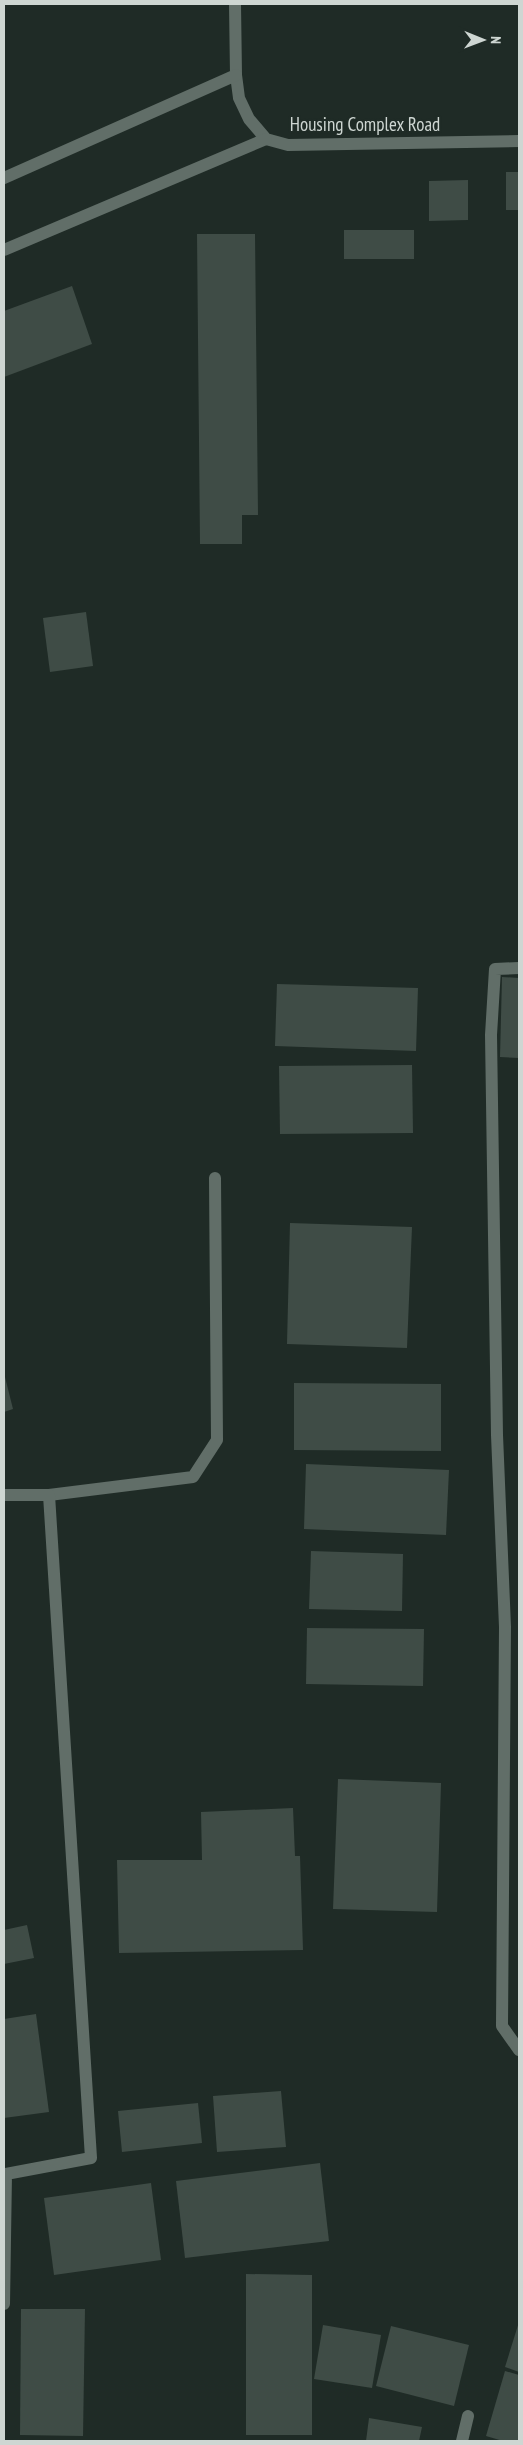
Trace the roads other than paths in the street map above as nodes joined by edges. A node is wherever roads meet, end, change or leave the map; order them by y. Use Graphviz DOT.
graph roads {
  1 [pos="235,4"];
  2 [pos="236,76"];
  3 [pos="266,139"];
  4 [pos="519,142"];
  5 [pos="4,178"];
  6 [pos="4,250"];
  7 [pos="519,968"];
  8 [pos="215,1178"];
  9 [pos="4,1495"];
  10 [pos="49,1495"];
  11 [pos="519,2050"];
  12 [pos="4,2304"];
  13 [pos="468,2416"];
  14 [pos="462,2441"];
  1 -- 2 [label="street, Housing Complex Road"];
  2 -- 3 [label="street, Housing Complex Road"];
  2 -- 5 [label="street"];
  3 -- 4 [label="street, Housing Complex Road"];
  3 -- 6 [label="street"];
  7 -- 11 [label="street"];
  8 -- 10 [label="street"];
  9 -- 10 [label="street"];
  10 -- 12 [label="street"];
  13 -- 14 [label="street"];
}
